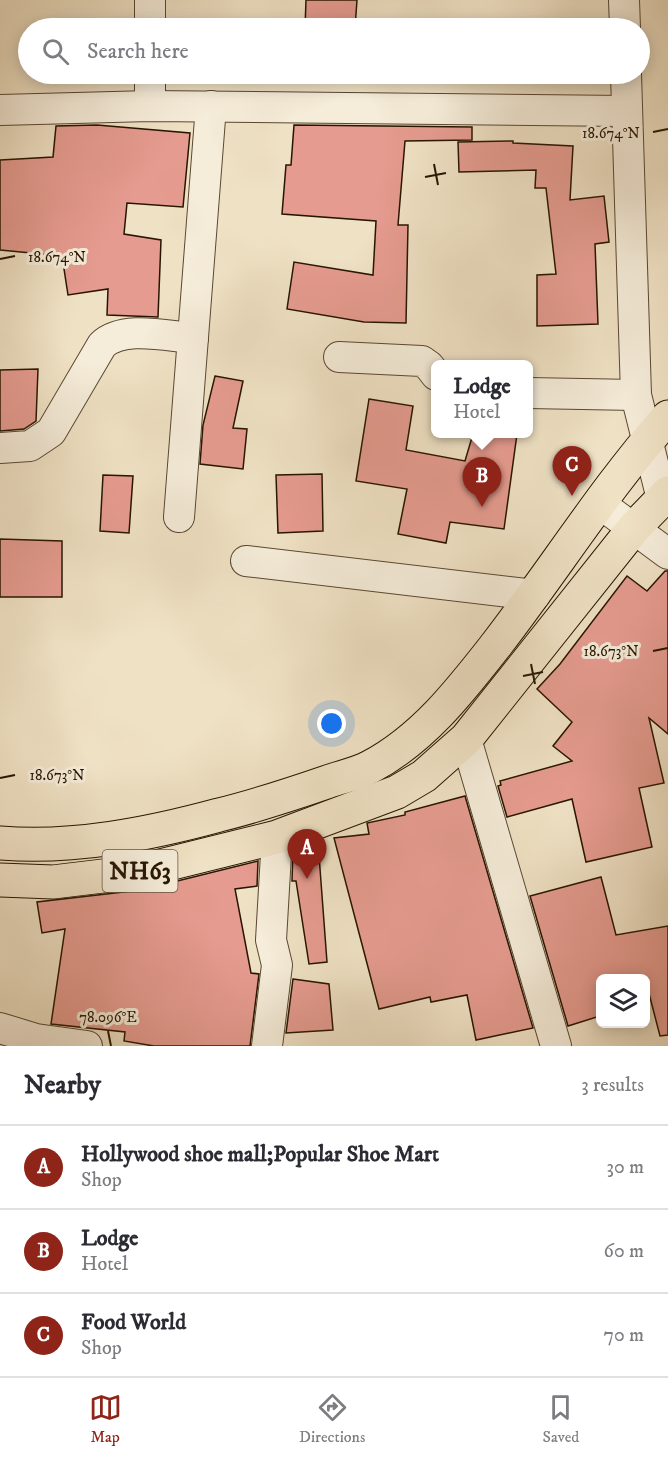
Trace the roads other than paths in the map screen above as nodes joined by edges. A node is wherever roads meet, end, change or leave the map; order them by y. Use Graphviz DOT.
graph roads {
  1 [pos="150,0"];
  2 [pos="624,0"];
  3 [pos="150,18"];
  4 [pos="624,18"];
  5 [pos="150,84"];
  6 [pos="626,84"];
  7 [pos="150,106"];
  8 [pos="211,106"];
  9 [pos="0,110"];
  10 [pos="626,111"];
  11 [pos="193,338"];
  12 [pos="339,357"];
  13 [pos="431,369"];
  14 [pos="533,393"];
  15 [pos="636,395"];
  16 [pos="668,417"];
  17 [pos="646,442"];
  18 [pos="0,448"];
  19 [pos="665,496"];
  20 [pos="599,503"];
  21 [pos="179,517"];
  22 [pos="634,528"];
  23 [pos="668,554"];
  24 [pos="246,561"];
  25 [pos="535,595"];
  26 [pos="466,739"];
  27 [pos="277,837"];
  28 [pos="0,843"];
  29 [pos="0,880"];
  30 [pos="0,1028"];
  31 [pos="87,1046"];
  32 [pos="267,1046"];
  33 [pos="556,1046"];
  1 -- 3 [label="street"];
  2 -- 4 [label="street"];
  5 -- 7 [label="street"];
  6 -- 10 [label="street"];
  7 -- 8 [label="street"];
  7 -- 9 [label="street"];
  8 -- 10 [label="street"];
  8 -- 11 [label="street"];
  10 -- 15 [label="street"];
  11 -- 18 [label="street"];
  11 -- 21 [label="street"];
  12 -- 13 [label="street"];
  14 -- 15 [label="street"];
  15 -- 17 [label="street"];
  16 -- 17 [label="highway, NH63"];
  17 -- 19 [label="street"];
  17 -- 20 [label="highway, NH63"];
  19 -- 22 [label="highway, NH63"];
  20 -- 22 [label="street"];
  20 -- 25 [label="highway, NH63"];
  22 -- 23 [label="street"];
  22 -- 26 [label="highway, NH63"];
  24 -- 25 [label="street"];
  25 -- 28 [label="highway, NH63"];
  26 -- 27 [label="highway, NH63"];
  26 -- 33 [label="street"];
  27 -- 29 [label="highway, NH63"];
  27 -- 32 [label="street"];
  30 -- 31 [label="street"];
}
